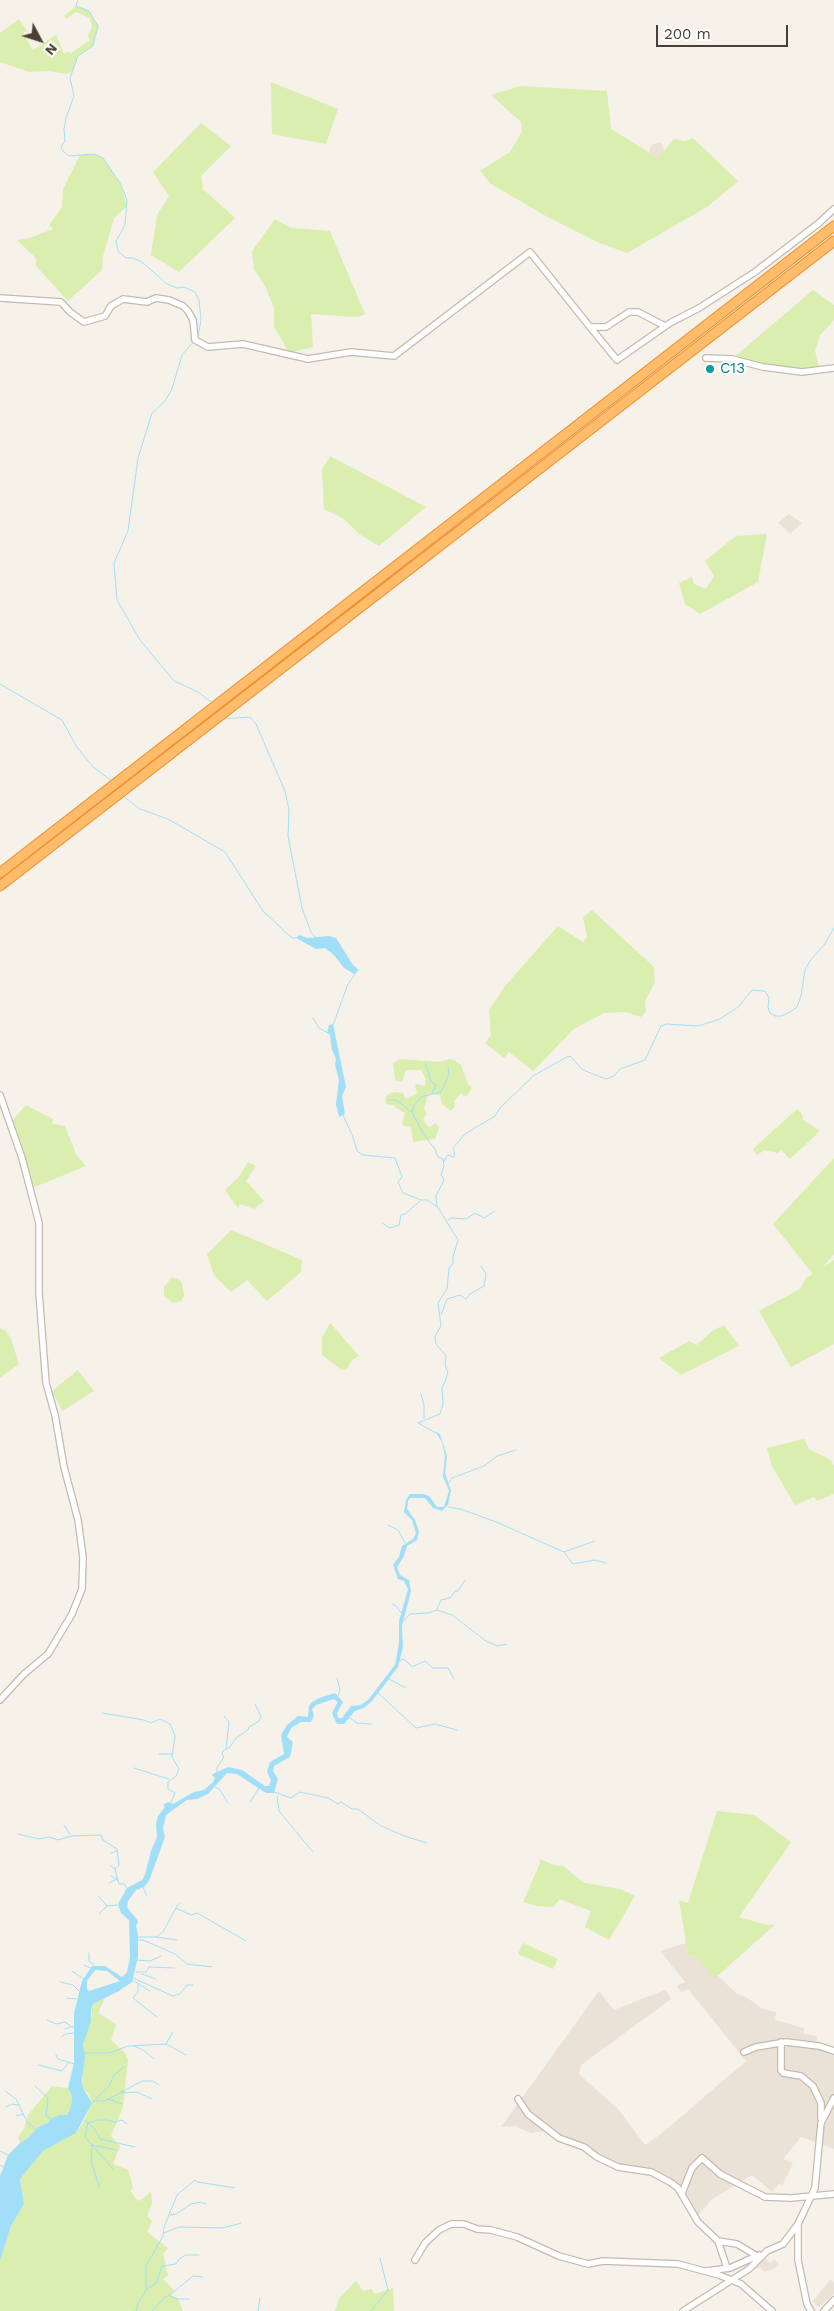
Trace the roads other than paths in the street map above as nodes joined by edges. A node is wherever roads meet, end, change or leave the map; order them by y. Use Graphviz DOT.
graph roads {
  1 [pos="834,209"];
  2 [pos="834,226"];
  3 [pos="834,240"];
  4 [pos="0,298"];
  5 [pos="665,326"];
  6 [pos="590,327"];
  7 [pos="706,358"];
  8 [pos="834,368"];
  9 [pos="0,873"];
  10 [pos="0,886"];
  11 [pos="0,1095"];
  12 [pos="0,1700"];
  13 [pos="781,2042"];
  14 [pos="834,2051"];
  15 [pos="744,2052"];
  16 [pos="834,2098"];
  17 [pos="518,2100"];
  18 [pos="821,2123"];
  19 [pos="682,2193"];
  20 [pos="834,2194"];
  21 [pos="813,2196"];
  22 [pos="798,2224"];
  23 [pos="718,2241"];
  24 [pos="767,2251"];
  25 [pos="757,2256"];
  26 [pos="415,2260"];
  27 [pos="727,2268"];
  28 [pos="701,2271"];
  29 [pos="734,2281"];
  30 [pos="834,2300"];
  31 [pos="683,2311"];
  32 [pos="772,2311"];
  33 [pos="811,2311"];
  34 [pos="824,2311"];
  1 -- 5 [label="street"];
  2 -- 9 [label="highway"];
  3 -- 10 [label="highway"];
  4 -- 6 [label="street"];
  5 -- 6 [label="street"];
  5 -- 6 [label="street"];
  7 -- 8 [label="street"];
  11 -- 12 [label="street"];
  13 -- 14 [label="street"];
  13 -- 15 [label="street"];
  13 -- 18 [label="street"];
  16 -- 18 [label="street"];
  17 -- 19 [label="street"];
  18 -- 21 [label="street"];
  19 -- 21 [label="street"];
  19 -- 23 [label="street"];
  20 -- 21 [label="street"];
  21 -- 22 [label="street"];
  22 -- 24 [label="street"];
  22 -- 33 [label="street"];
  23 -- 25 [label="street"];
  23 -- 27 [label="street"];
  24 -- 25 [label="street"];
  24 -- 29 [label="street"];
  25 -- 27 [label="street"];
  26 -- 28 [label="street"];
  27 -- 28 [label="street"];
  28 -- 29 [label="street"];
  29 -- 31 [label="street"];
  29 -- 32 [label="street"];
  30 -- 34 [label="street"];
}
